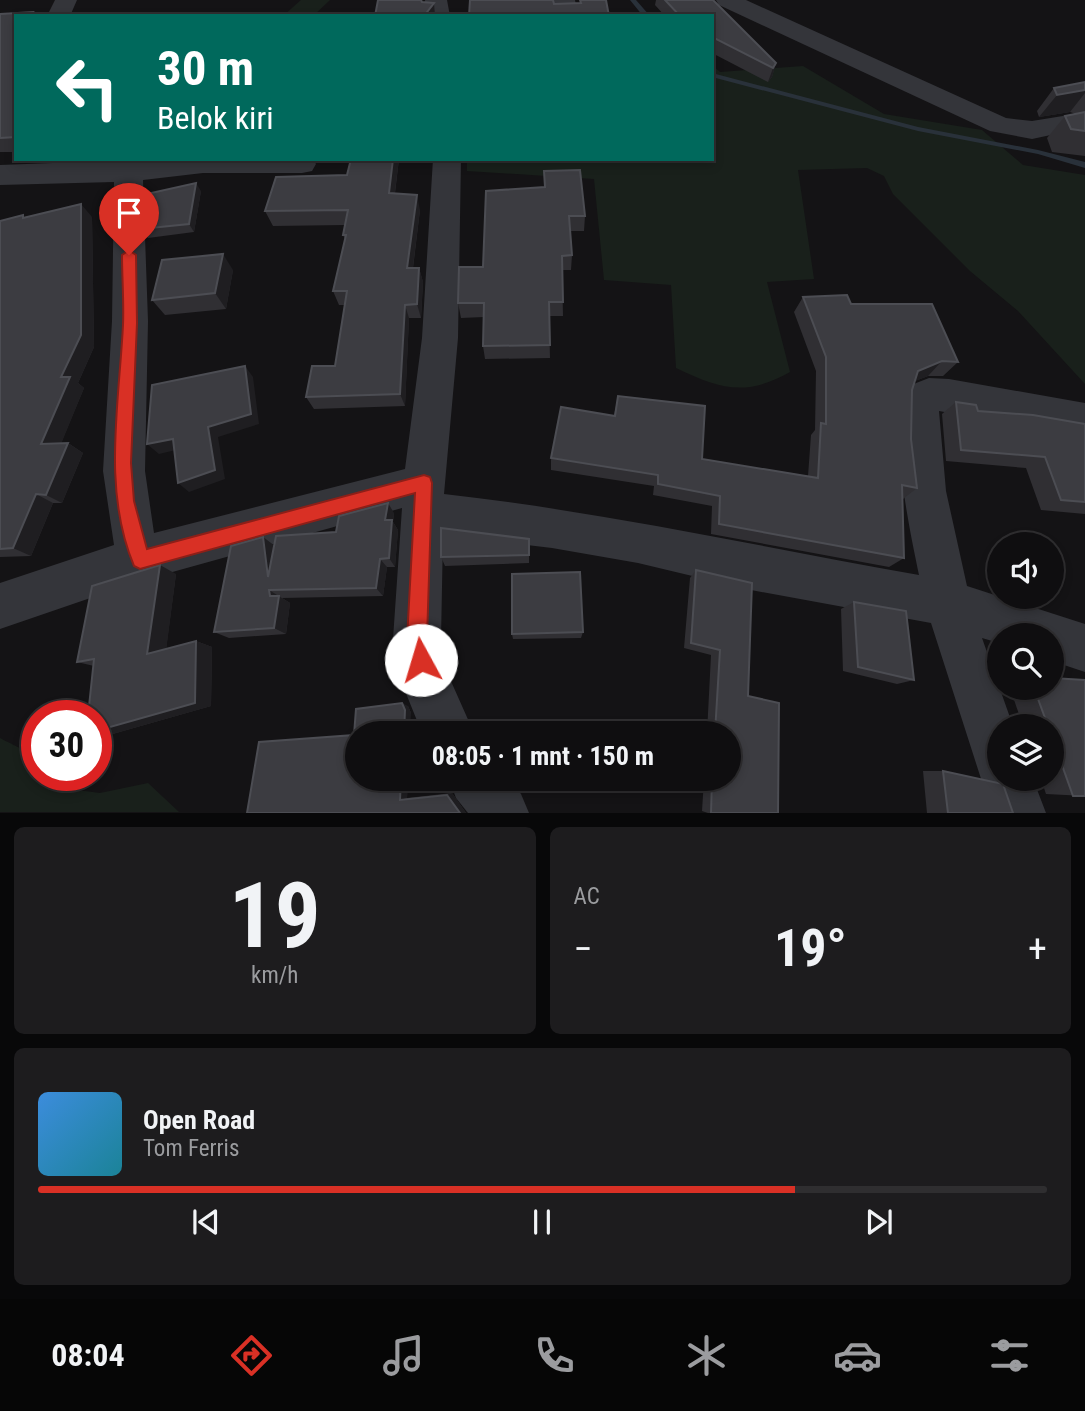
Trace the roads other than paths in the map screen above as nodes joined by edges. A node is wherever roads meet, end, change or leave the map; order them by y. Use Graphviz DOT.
graph roads {
  1 [pos="727,0"];
  2 [pos="1069,123"];
  3 [pos="447,161"];
  4 [pos="302,164"];
  5 [pos="129,172"];
  6 [pos="0,174"];
  7 [pos="1085,420"];
  8 [pos="423,497"];
  9 [pos="140,559"];
  10 [pos="946,603"];
  11 [pos="0,606"];
  12 [pos="1008,623"];
  13 [pos="1064,641"];
  14 [pos="1085,648"];
  15 [pos="443,721"];
  16 [pos="987,723"];
  17 [pos="485,791"];
  18 [pos="1011,791"];
  19 [pos="502,813"];
  20 [pos="1019,813"];
  1 -- 2 [label="street"];
  3 -- 8 [label="street"];
  4 -- 5 [label="street"];
  5 -- 6 [label="street"];
  5 -- 9 [label="street"];
  7 -- 10 [label="street"];
  8 -- 9 [label="street"];
  8 -- 10 [label="street"];
  8 -- 15 [label="street"];
  9 -- 11 [label="street"];
  10 -- 12 [label="street"];
  10 -- 16 [label="street"];
  13 -- 14 [label="street"];
  17 -- 19 [label="street"];
  18 -- 20 [label="street"];
}
